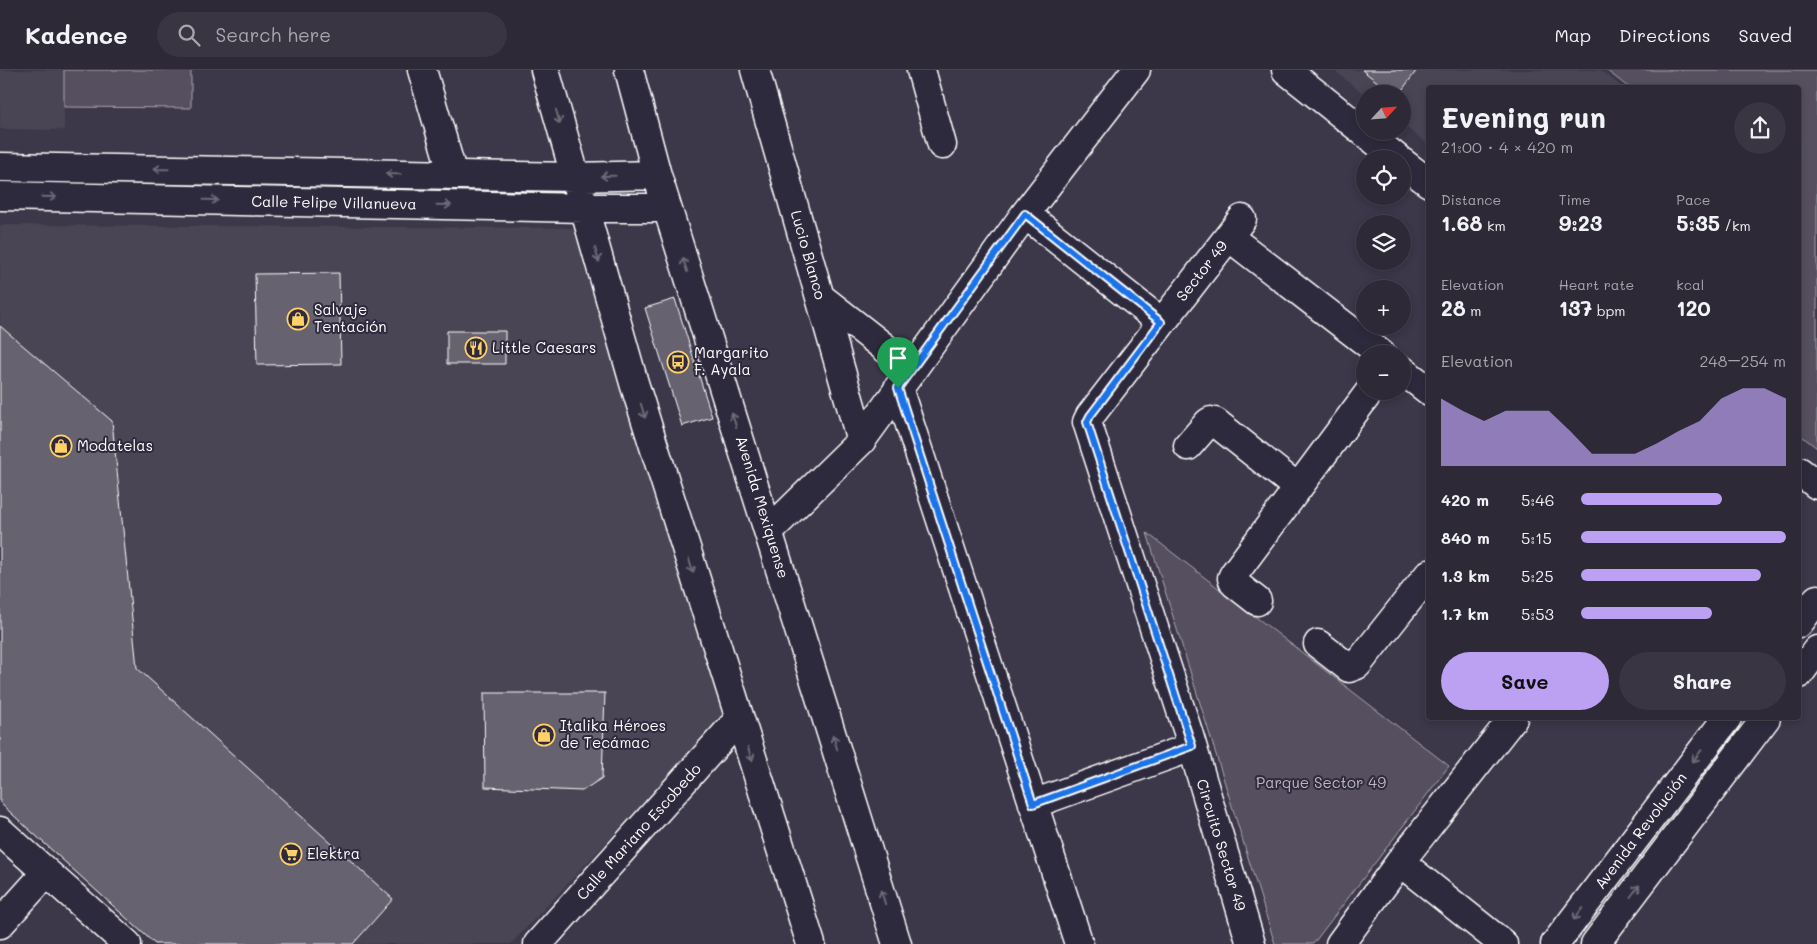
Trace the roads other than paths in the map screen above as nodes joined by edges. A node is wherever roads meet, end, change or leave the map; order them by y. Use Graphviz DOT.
graph roads {
  1 [pos="422,70"];
  2 [pos="545,70"];
  3 [pos="629,70"];
  4 [pos="755,70"];
  5 [pos="920,70"];
  6 [pos="1136,70"];
  7 [pos="1286,70"];
  8 [pos="942,145"];
  9 [pos="1387,150"];
  10 [pos="0,167"];
  11 [pos="1411,169"];
  12 [pos="453,175"];
  13 [pos="657,175"];
  14 [pos="574,177"];
  15 [pos="1426,181"];
  16 [pos="0,196"];
  17 [pos="584,208"];
  18 [pos="667,208"];
  19 [pos="1025,214"];
  20 [pos="820,297"];
  21 [pos="1161,322"];
  22 [pos="1371,345"];
  23 [pos="1411,377"];
  24 [pos="905,379"];
  25 [pos="1426,389"];
  26 [pos="1363,400"];
  27 [pos="1087,422"];
  28 [pos="861,441"];
  29 [pos="1188,446"];
  30 [pos="1801,473"];
  31 [pos="1817,485"];
  32 [pos="1298,488"];
  33 [pos="769,531"];
  34 [pos="1426,578"];
  35 [pos="1817,598"];
  36 [pos="1257,601"];
  37 [pos="1801,620"];
  38 [pos="1318,644"];
  39 [pos="1817,650"];
  40 [pos="1801,671"];
  41 [pos="739,719"];
  42 [pos="1512,720"];
  43 [pos="1725,720"];
  44 [pos="1764,720"];
  45 [pos="1192,746"];
  46 [pos="1033,804"];
  47 [pos="0,831"];
  48 [pos="1400,862"];
  49 [pos="46,873"];
  50 [pos="0,924"];
  51 [pos="127,944"];
  52 [pos="538,944"];
  53 [pos="811,944"];
  54 [pos="897,944"];
  55 [pos="1079,944"];
  56 [pos="1251,944"];
  57 [pos="1340,944"];
  58 [pos="1503,944"];
  59 [pos="1555,944"];
  60 [pos="1595,944"];
  1 -- 12 [label="street"];
  2 -- 14 [label="street, one-way"];
  3 -- 13 [label="street, Avenida Mexiquense"];
  4 -- 20 [label="street, Lucio Blanco"];
  5 -- 8 [label="street"];
  6 -- 19 [label="street"];
  7 -- 9 [label="street"];
  12 -- 10 [label="street, Calle Felipe Villanueva, one-way"];
  11 -- 15 [label="street"];
  12 -- 14 [label="street, Calle Felipe Villanueva"];
  13 -- 14 [label="street, Calle Felipe Villanueva, one-way"];
  13 -- 18 [label="street, Avenida Mexiquense"];
  14 -- 17 [label="street"];
  16 -- 17 [label="street, Calle Felipe Villanueva, one-way"];
  17 -- 18 [label="street, Calle Felipe Villanueva"];
  17 -- 41 [label="street, one-way"];
  33 -- 18 [label="street, Avenida Mexiquense, one-way"];
  19 -- 21 [label="street"];
  19 -- 24 [label="street"];
  20 -- 24 [label="street"];
  20 -- 28 [label="street, Lucio Blanco"];
  21 -- 22 [label="street, Sector 49"];
  21 -- 27 [label="street, Sector 49"];
  23 -- 25 [label="street"];
  24 -- 28 [label="street"];
  24 -- 46 [label="street"];
  26 -- 32 [label="street"];
  27 -- 45 [label="street, Circuito Sector 49"];
  28 -- 33 [label="street"];
  29 -- 32 [label="street"];
  30 -- 31 [label="street"];
  32 -- 36 [label="street"];
  54 -- 33 [label="street, Avenida Mexiquense, one-way"];
  34 -- 38 [label="street"];
  35 -- 37 [label="street"];
  39 -- 40 [label="street"];
  41 -- 52 [label="street, Calle Mariano Escobedo"];
  41 -- 53 [label="street, one-way"];
  42 -- 48 [label="street"];
  43 -- 59 [label="street, Avenida Revolución, one-way"];
  60 -- 44 [label="street, Avenida Revolución, one-way"];
  45 -- 46 [label="street"];
  45 -- 56 [label="street, Circuito Sector 49"];
  46 -- 55 [label="street"];
  47 -- 49 [label="street"];
  48 -- 57 [label="street"];
  48 -- 58 [label="street"];
  49 -- 50 [label="street"];
  49 -- 51 [label="street"];
}
